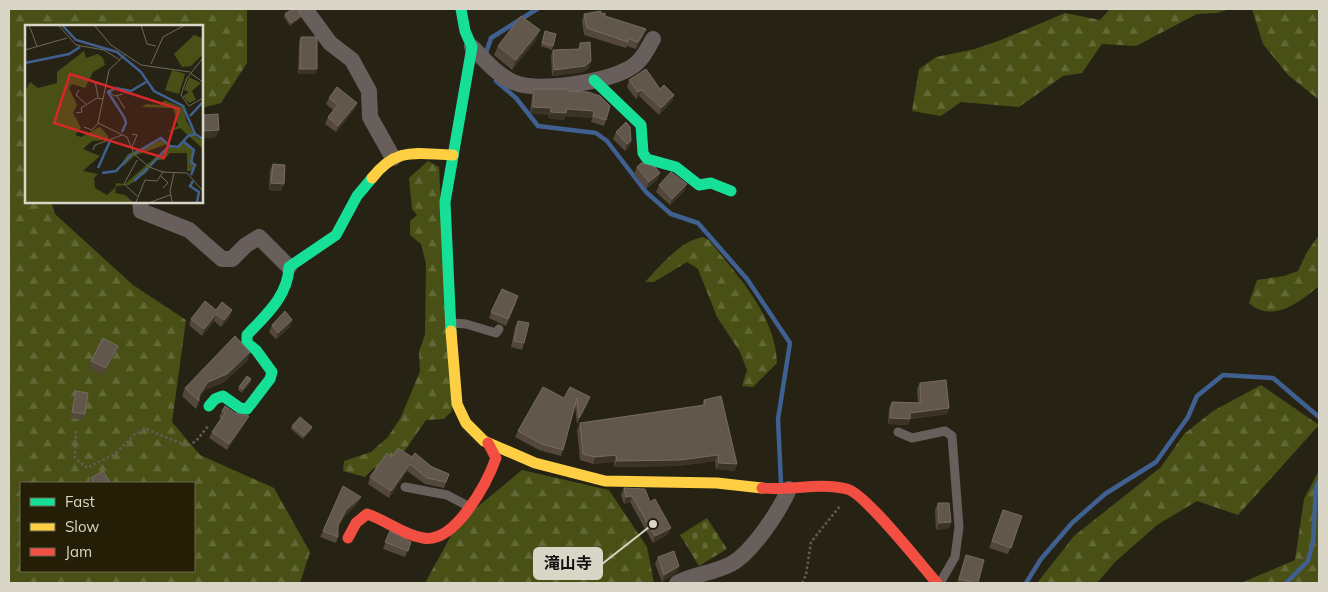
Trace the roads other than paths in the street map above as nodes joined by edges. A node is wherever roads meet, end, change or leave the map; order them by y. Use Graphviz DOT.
graph roads {
  1 [pos="305,9"];
  2 [pos="461,9"];
  3 [pos="653,39"];
  4 [pos="472,47"];
  5 [pos="594,80"];
  6 [pos="453,155"];
  7 [pos="393,158"];
  8 [pos="731,191"];
  9 [pos="140,202"];
  10 [pos="289,267"];
  11 [pos="450,323"];
  12 [pos="499,329"];
  13 [pos="209,406"];
  14 [pos="898,432"];
  15 [pos="488,443"];
  16 [pos="405,486"];
  17 [pos="783,489"];
  18 [pos="470,507"];
  19 [pos="348,538"];
  20 [pos="677,583"];
  21 [pos="938,583"];
  1 -- 7 [label="street"];
  2 -- 4 [label="street"];
  3 -- 5 [label="street"];
  4 -- 5 [label="street"];
  4 -- 6 [label="street"];
  5 -- 8 [label="street"];
  6 -- 7 [label="street"];
  6 -- 11 [label="street"];
  7 -- 10 [label="street"];
  9 -- 10 [label="street"];
  10 -- 13 [label="street"];
  11 -- 12 [label="lane"];
  11 -- 15 [label="street"];
  14 -- 21 [label="lane"];
  15 -- 17 [label="street"];
  15 -- 18 [label="street"];
  16 -- 18 [label="lane"];
  17 -- 20 [label="street"];
  17 -- 21 [label="street"];
  18 -- 19 [label="street"];
}
